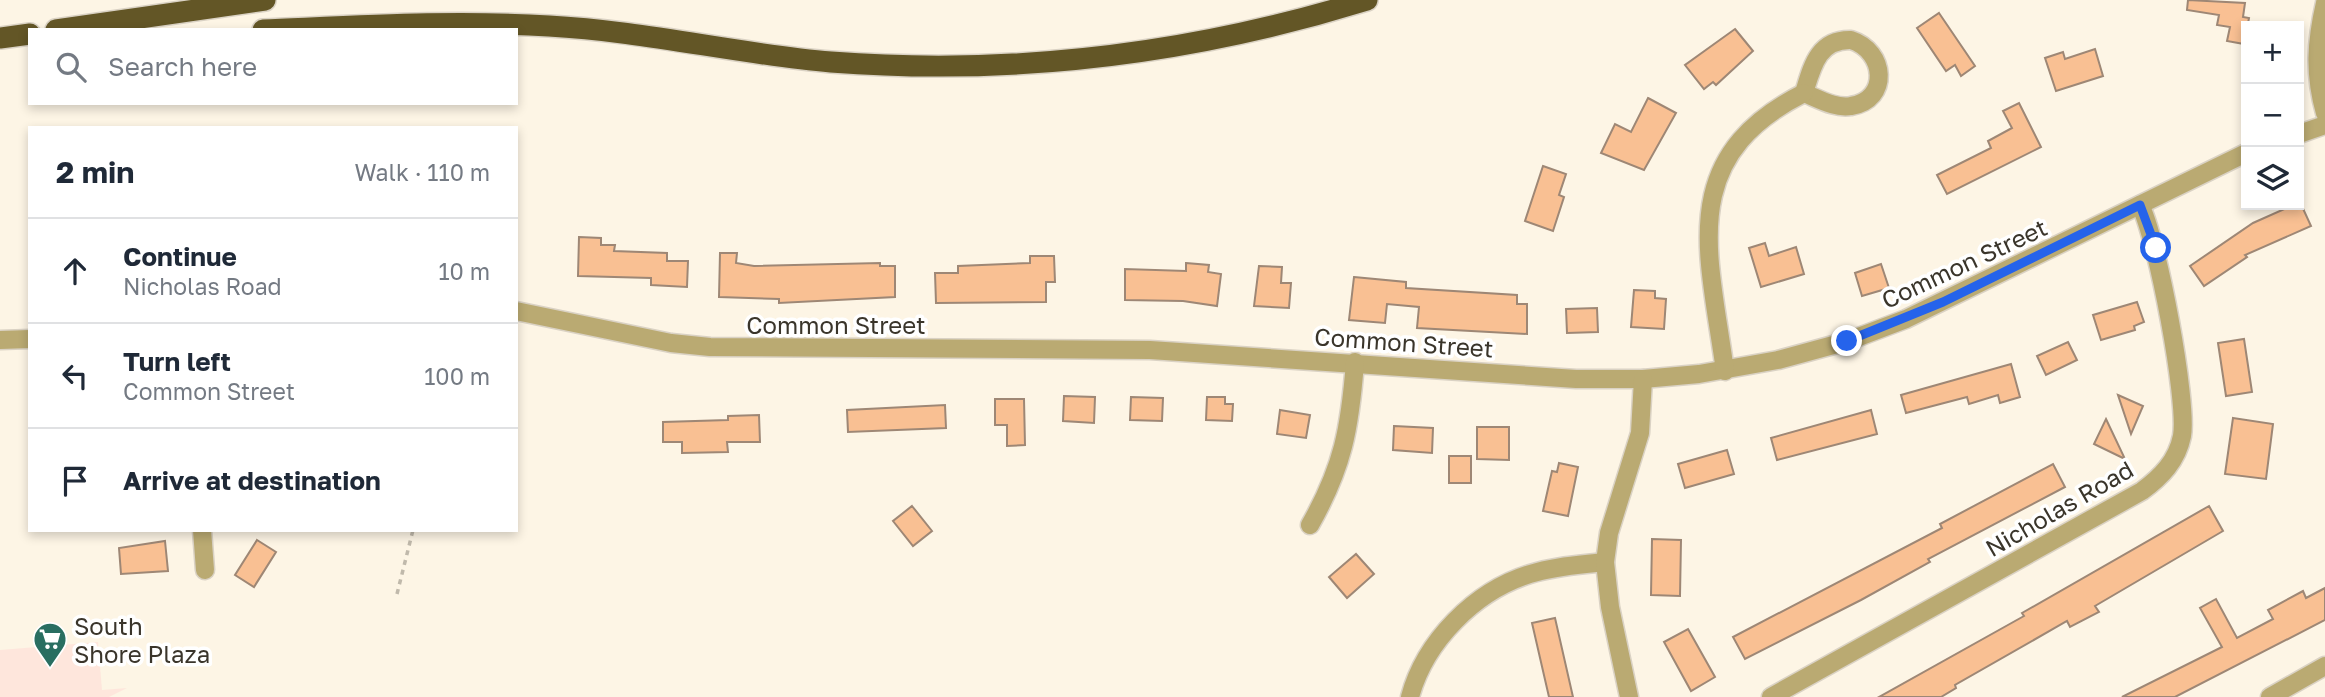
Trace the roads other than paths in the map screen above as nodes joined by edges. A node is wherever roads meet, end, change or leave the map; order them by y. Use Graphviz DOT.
graph roads {
  1 [pos="265,0"];
  2 [pos="1367,0"];
  3 [pos="2325,3"];
  4 [pos="70,28"];
  5 [pos="313,28"];
  6 [pos="28,34"];
  7 [pos="0,38"];
  8 [pos="1804,93"];
  9 [pos="2325,113"];
  10 [pos="2325,125"];
  11 [pos="2304,132"];
  12 [pos="2241,155"];
  13 [pos="2140,205"];
  14 [pos="518,311"];
  15 [pos="28,339"];
  16 [pos="0,340"];
  17 [pos="1355,362"];
  18 [pos="1725,371"];
  19 [pos="1643,379"];
  20 [pos="1310,525"];
  21 [pos="202,532"];
  22 [pos="1605,562"];
  23 [pos="205,570"];
  24 [pos="2325,666"];
  25 [pos="1410,697"];
  26 [pos="1629,697"];
  27 [pos="1771,697"];
  28 [pos="2270,697"];
  1 -- 4 [label="highway"];
  2 -- 5 [label="highway"];
  3 -- 9 [label="street"];
  6 -- 7 [label="highway"];
  8 -- 8 [label="street"];
  8 -- 18 [label="street"];
  10 -- 11 [label="street"];
  12 -- 13 [label="street, Common Street"];
  13 -- 18 [label="street, Common Street"];
  13 -- 27 [label="street, Nicholas Road"];
  14 -- 17 [label="street, Common Street"];
  15 -- 16 [label="street"];
  17 -- 19 [label="street, Common Street"];
  17 -- 20 [label="street"];
  18 -- 19 [label="street, Common Street"];
  19 -- 22 [label="street"];
  21 -- 23 [label="street"];
  22 -- 25 [label="street"];
  22 -- 26 [label="street"];
  24 -- 28 [label="street"];
}
